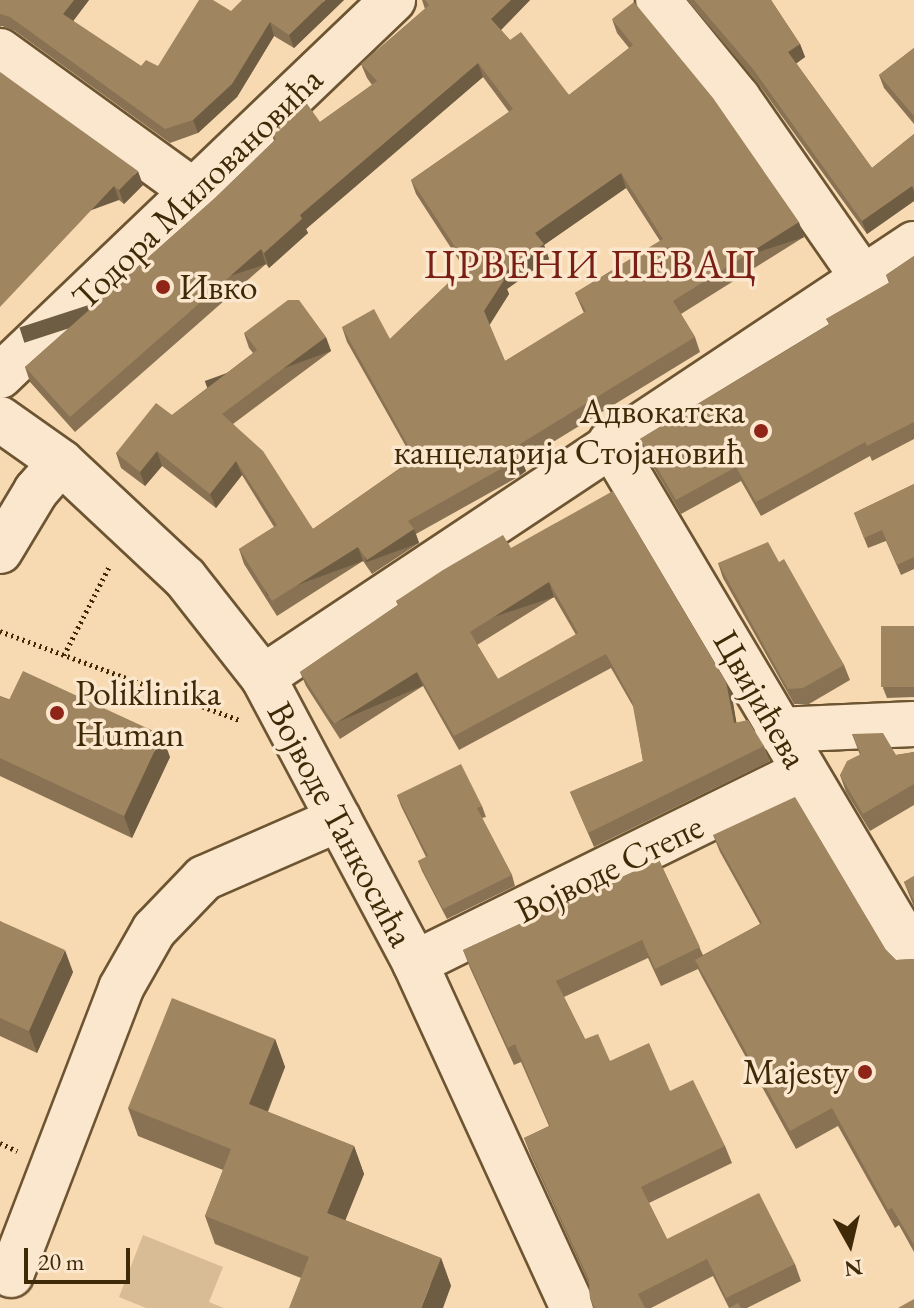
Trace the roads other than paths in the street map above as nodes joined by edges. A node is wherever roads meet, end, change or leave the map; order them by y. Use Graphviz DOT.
graph roads {
  1 [pos="393,0"];
  2 [pos="658,0"];
  3 [pos="0,51"];
  4 [pos="195,192"];
  5 [pos="914,244"];
  6 [pos="864,279"];
  7 [pos="0,376"];
  8 [pos="0,419"];
  9 [pos="610,443"];
  10 [pos="61,462"];
  11 [pos="0,551"];
  12 [pos="263,677"];
  13 [pos="914,724"];
  14 [pos="777,730"];
  15 [pos="803,772"];
  16 [pos="339,819"];
  17 [pos="914,955"];
  18 [pos="415,963"];
  19 [pos="11,1275"];
  20 [pos="573,1308"];
  1 -- 4 [label="street, Тодора Миловановића"];
  2 -- 6 [label="street"];
  3 -- 4 [label="street"];
  4 -- 7 [label="street, Тодора Миловановића"];
  5 -- 6 [label="street"];
  6 -- 9 [label="street"];
  8 -- 10 [label="street, Војводе Танкосића"];
  9 -- 12 [label="street"];
  9 -- 14 [label="street, Цвијићева"];
  10 -- 11 [label="street"];
  10 -- 12 [label="street, Војводе Танкосића"];
  12 -- 16 [label="street, Војводе Танкосића"];
  13 -- 14 [label="street"];
  14 -- 15 [label="street, Цвијићева"];
  15 -- 17 [label="street, Цвијићева"];
  15 -- 18 [label="street, Војводе Степе"];
  16 -- 18 [label="street, Војводе Танкосића"];
  16 -- 19 [label="street"];
  18 -- 20 [label="street, Војводе Танкосића"];
}
